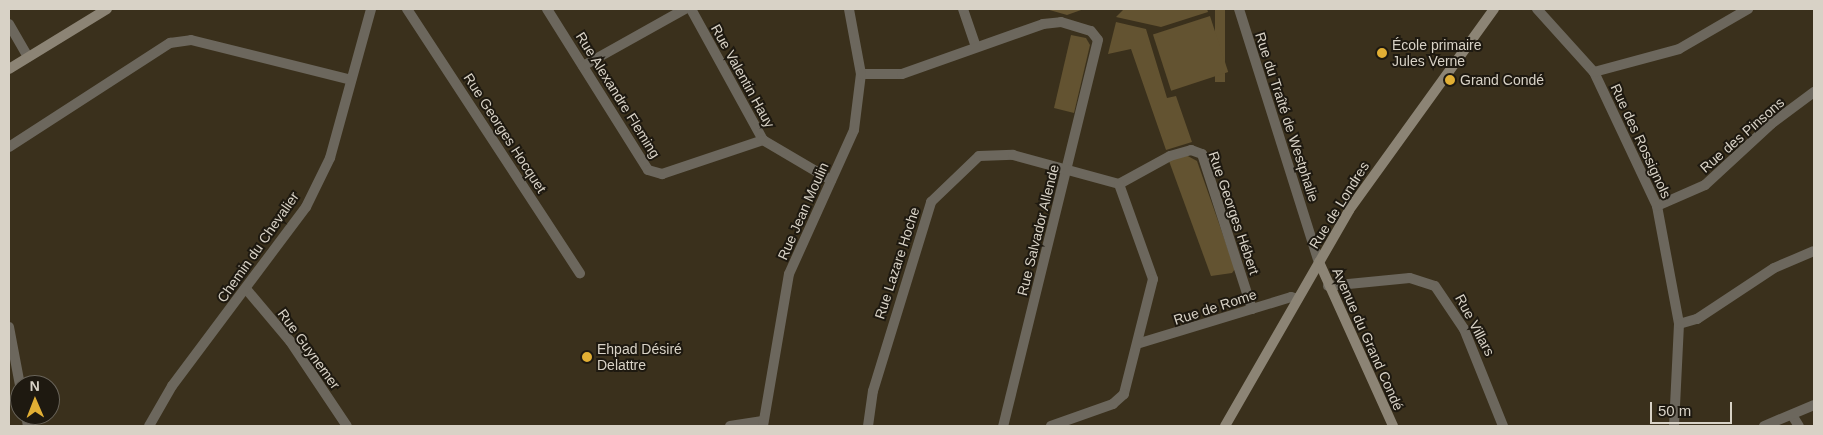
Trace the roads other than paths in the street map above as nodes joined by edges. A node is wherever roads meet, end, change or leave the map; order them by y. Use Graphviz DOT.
graph roads {
  1 [pos="107,9"];
  2 [pos="407,9"];
  3 [pos="547,9"];
  4 [pos="685,9"];
  5 [pos="691,9"];
  6 [pos="849,9"];
  7 [pos="963,9"];
  8 [pos="1239,9"];
  9 [pos="1494,9"];
  10 [pos="1537,9"];
  11 [pos="1748,9"];
  12 [pos="369,11"];
  13 [pos="9,26"];
  14 [pos="976,47"];
  15 [pos="28,57"];
  16 [pos="583,66"];
  17 [pos="9,69"];
  18 [pos="1594,72"];
  19 [pos="861,74"];
  20 [pos="351,80"];
  21 [pos="1814,92"];
  22 [pos="763,140"];
  23 [pos="9,147"];
  24 [pos="1067,172"];
  25 [pos="831,180"];
  26 [pos="1119,184"];
  27 [pos="1657,206"];
  28 [pos="1814,251"];
  29 [pos="1319,262"];
  30 [pos="580,272"];
  31 [pos="1328,286"];
  32 [pos="247,290"];
  33 [pos="1298,299"];
  34 [pos="1252,309"];
  35 [pos="1679,324"];
  36 [pos="9,327"];
  37 [pos="1140,343"];
  38 [pos="18,375"];
  39 [pos="1814,405"];
  40 [pos="1792,414"];
  41 [pos="763,424"];
  42 [pos="148,426"];
  43 [pos="347,426"];
  44 [pos="730,426"];
  45 [pos="868,426"];
  46 [pos="1003,426"];
  47 [pos="1051,426"];
  48 [pos="1225,426"];
  49 [pos="1393,426"];
  50 [pos="1504,426"];
  51 [pos="1674,426"];
  52 [pos="1764,426"];
  53 [pos="1799,426"];
  1 -- 15 [label="street"];
  2 -- 30 [label="street, Rue Georges Hocquet"];
  3 -- 16 [label="street, Rue Alexandre Fleming"];
  4 -- 16 [label="street"];
  5 -- 22 [label="street, Rue Valentin Hauy"];
  6 -- 19 [label="street, Rue Jean Moulin"];
  7 -- 14 [label="street"];
  8 -- 29 [label="street, Rue du Traîté de Westphalie"];
  9 -- 29 [label="street, Rue de Londres"];
  10 -- 18 [label="street, Rue des Rossignols"];
  11 -- 18 [label="street"];
  12 -- 20 [label="street, Chemin du Chevalier"];
  13 -- 15 [label="street"];
  14 -- 19 [label="street"];
  14 -- 24 [label="street, Rue Salvador Allende"];
  15 -- 17 [label="street"];
  16 -- 22 [label="street, Rue Alexandre Fleming"];
  18 -- 27 [label="street, Rue des Rossignols"];
  19 -- 25 [label="street, Rue Jean Moulin"];
  20 -- 23 [label="street"];
  20 -- 32 [label="street, Chemin du Chevalier"];
  21 -- 27 [label="street, Rue des Pinsons"];
  22 -- 25 [label="street, Rue Valentin Hauy"];
  24 -- 26 [label="street"];
  24 -- 45 [label="street, Rue Lazare Hoche"];
  24 -- 46 [label="street, Rue Salvador Allende"];
  25 -- 41 [label="street, Rue Jean Moulin"];
  26 -- 34 [label="street, Rue Georges Hébert"];
  26 -- 37 [label="street"];
  27 -- 35 [label="street, Rue des Rossignols"];
  28 -- 35 [label="street"];
  29 -- 31 [label="street, Avenue du Grand Condé"];
  29 -- 33 [label="street, Rue de Londres"];
  31 -- 49 [label="street, Avenue du Grand Condé"];
  31 -- 50 [label="street, Rue Villars"];
  32 -- 42 [label="street, Chemin du Chevalier"];
  32 -- 43 [label="street, Rue Guynemer"];
  33 -- 34 [label="street, Rue de Rome"];
  33 -- 48 [label="street, Rue de Londres"];
  34 -- 37 [label="street, Rue de Rome"];
  35 -- 51 [label="street, Rue des Rossignols"];
  36 -- 38 [label="street"];
  37 -- 47 [label="street"];
  39 -- 40 [label="street"];
  40 -- 52 [label="street"];
  40 -- 53 [label="street"];
  41 -- 44 [label="street"];
}
